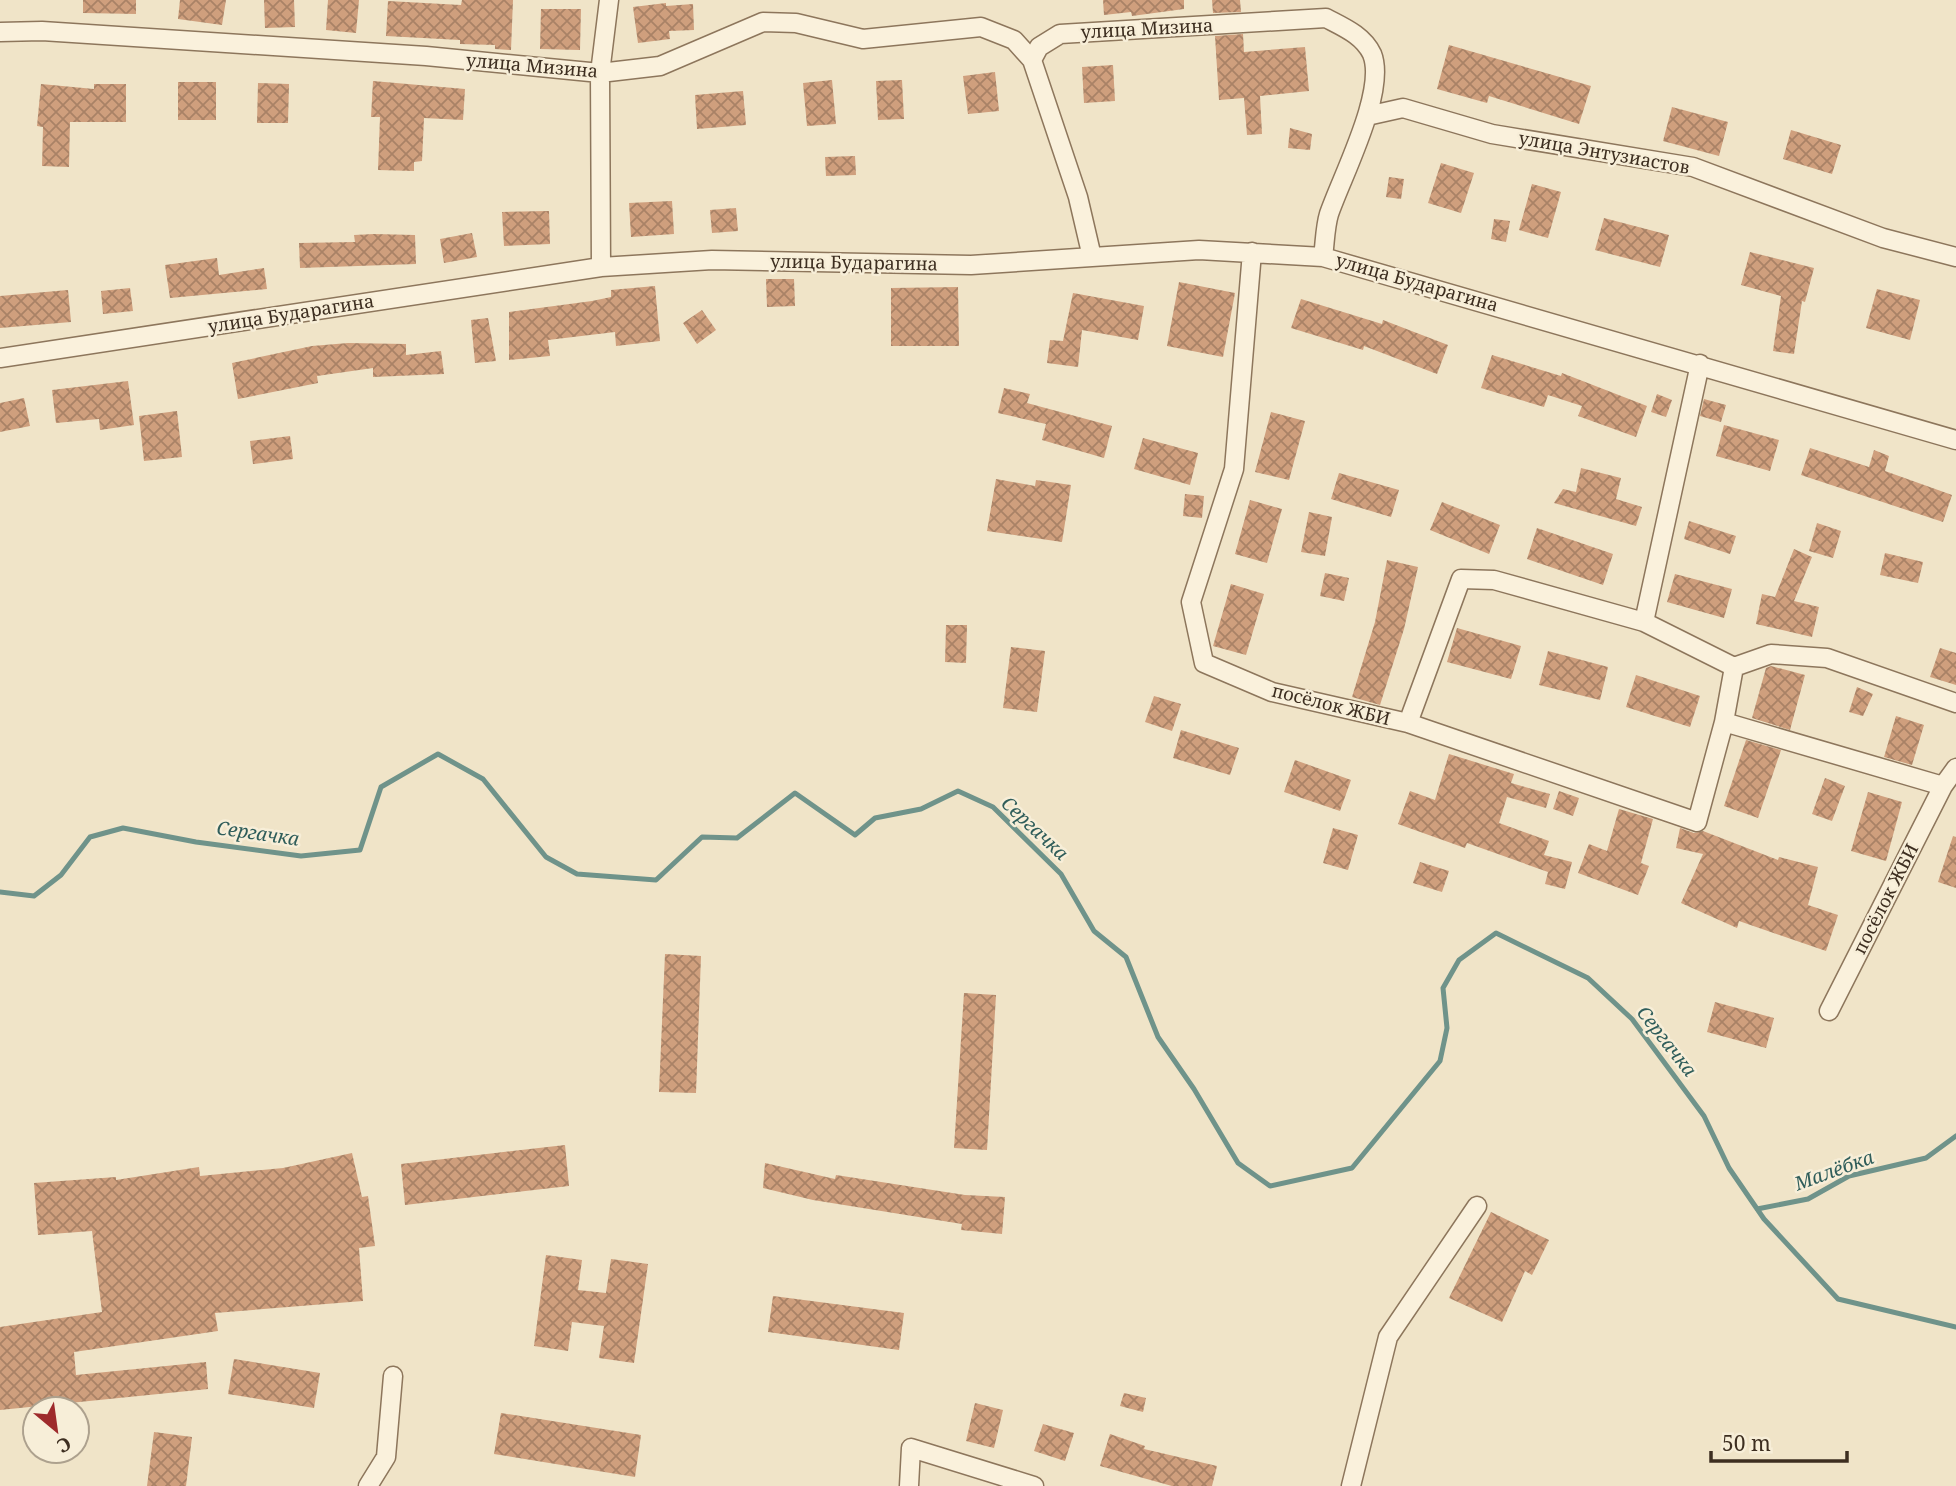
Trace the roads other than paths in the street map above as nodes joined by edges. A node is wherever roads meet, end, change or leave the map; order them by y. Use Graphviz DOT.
graph roads {
  1 [pos="609,0"];
  2 [pos="1325,9"];
  3 [pos="0,32"];
  4 [pos="1032,60"];
  5 [pos="600,73"];
  6 [pos="1367,116"];
  7 [pos="1252,253"];
  8 [pos="1092,257"];
  9 [pos="1323,257"];
  10 [pos="1956,257"];
  11 [pos="601,267"];
  12 [pos="0,358"];
  13 [pos="1700,364"];
  14 [pos="1956,440"];
  15 [pos="1644,622"];
  16 [pos="1734,667"];
  17 [pos="1956,703"];
  18 [pos="1724,722"];
  19 [pos="1408,723"];
  20 [pos="1956,768"];
  21 [pos="1943,786"];
  22 [pos="1829,1011"];
  23 [pos="1477,1206"];
  24 [pos="393,1376"];
  25 [pos="368,1486"];
  26 [pos="909,1486"];
  27 [pos="1034,1486"];
  28 [pos="1351,1486"];
  1 -- 5 [label="street"];
  2 -- 4 [label="street, улица Мизина"];
  2 -- 6 [label="street, улица Мизина"];
  3 -- 5 [label="street, улица Мизина"];
  4 -- 5 [label="street, улица Мизина"];
  4 -- 8 [label="street"];
  5 -- 11 [label="street"];
  6 -- 9 [label="street, улица Мизина"];
  6 -- 10 [label="street, улица Энтузиастов"];
  7 -- 8 [label="street, улица Бударагина"];
  7 -- 9 [label="street, улица Бударагина"];
  7 -- 19 [label="street, посёлок ЖБИ"];
  8 -- 11 [label="street, улица Бударагина"];
  9 -- 13 [label="street, улица Бударагина"];
  11 -- 12 [label="street, улица Бударагина"];
  13 -- 14 [label="street, улица Бударагина"];
  13 -- 15 [label="street"];
  15 -- 16 [label="street"];
  15 -- 19 [label="street"];
  16 -- 17 [label="street"];
  16 -- 18 [label="street"];
  18 -- 19 [label="street, посёлок ЖБИ"];
  18 -- 21 [label="street"];
  20 -- 21 [label="street, посёлок ЖБИ"];
  21 -- 22 [label="street, посёлок ЖБИ"];
  23 -- 28 [label="street"];
  24 -- 25 [label="street"];
  26 -- 27 [label="street"];
}
